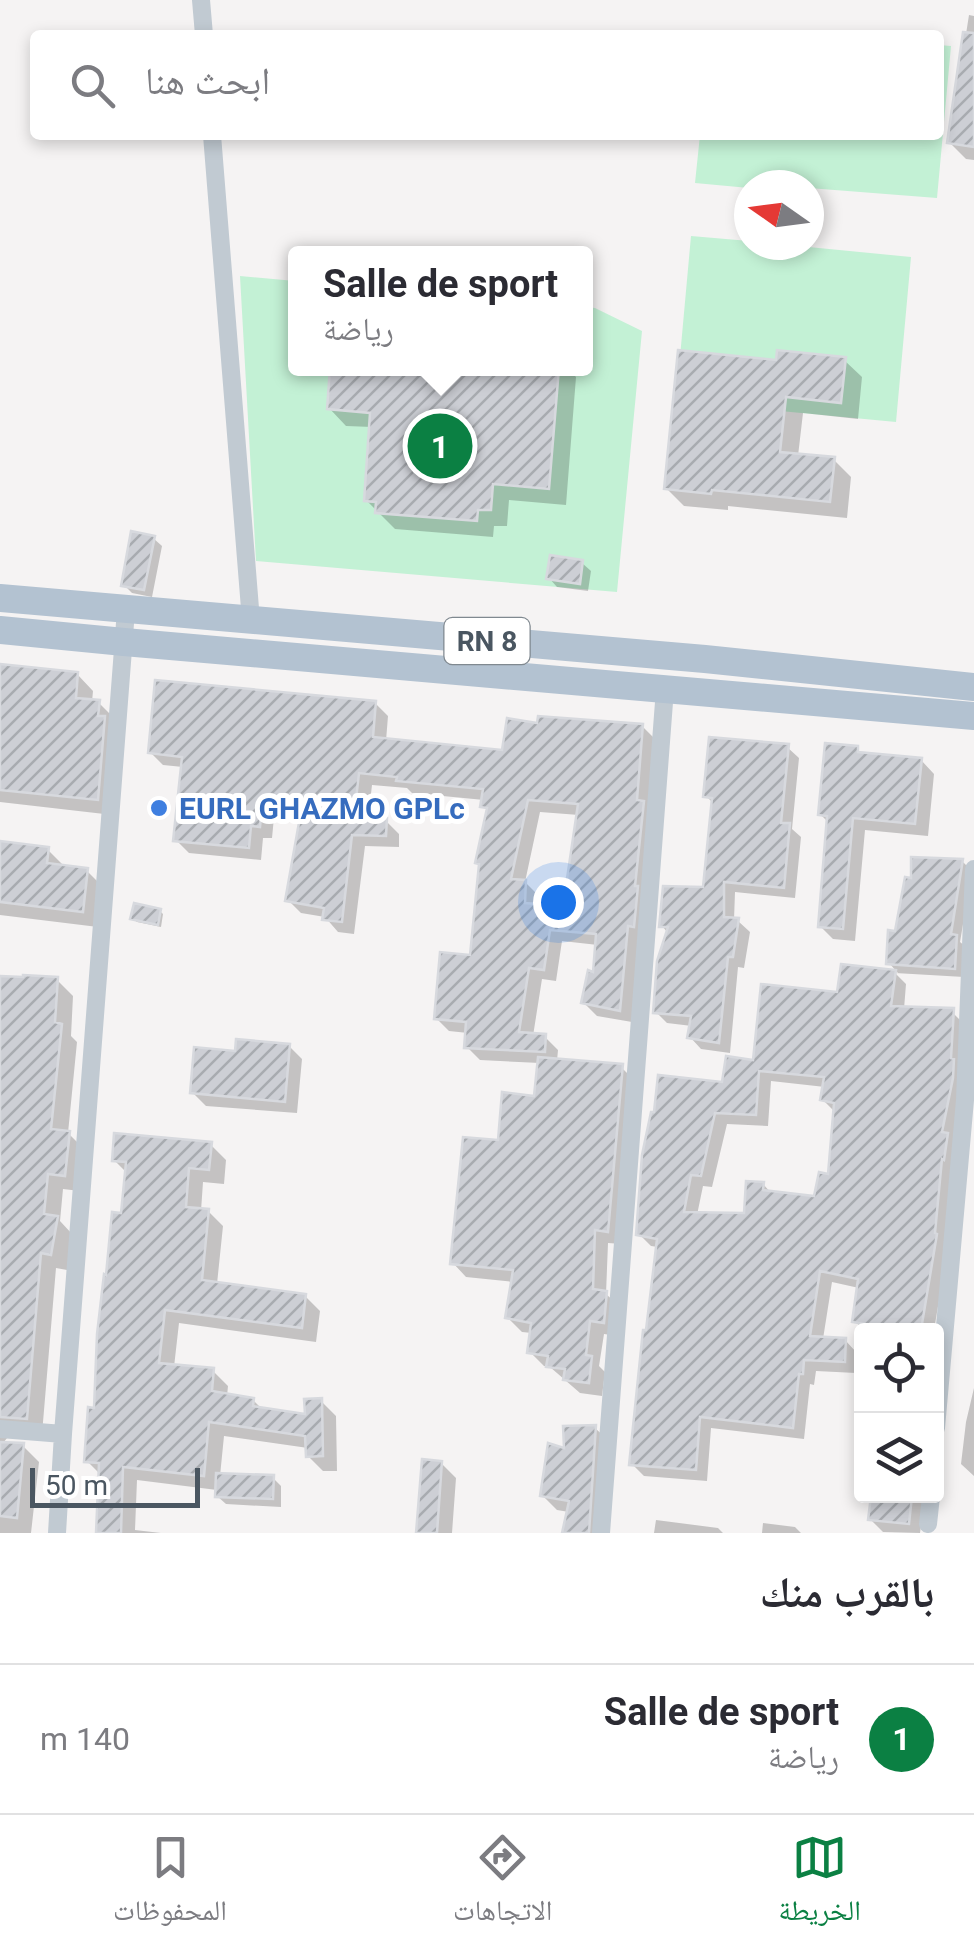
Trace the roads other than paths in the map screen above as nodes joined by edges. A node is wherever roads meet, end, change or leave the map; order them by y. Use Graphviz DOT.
graph roads {
  1 [pos="201,0"];
  2 [pos="204,30"];
  3 [pos="212,140"];
  4 [pos="0,598"];
  5 [pos="126,610"];
  6 [pos="251,621"];
  7 [pos="0,630"];
  8 [pos="124,642"];
  9 [pos="974,687"];
  10 [pos="665,690"];
  11 [pos="974,716"];
  12 [pos="974,869"];
  13 [pos="970,1100"];
  14 [pos="938,1413"];
  15 [pos="0,1429"];
  16 [pos="63,1434"];
  17 [pos="930,1503"];
  18 [pos="928,1524"];
  19 [pos="57,1533"];
  20 [pos="601,1533"];
  1 -- 2 [label="street"];
  3 -- 6 [label="street"];
  4 -- 5 [label="main road, RN 8"];
  5 -- 6 [label="main road, RN 8"];
  5 -- 8 [label="street"];
  6 -- 9 [label="main road, RN 8"];
  7 -- 8 [label="main road, RN 8"];
  8 -- 10 [label="main road, RN 8"];
  8 -- 16 [label="street"];
  10 -- 11 [label="main road, RN 8"];
  10 -- 20 [label="street"];
  12 -- 13 [label="street"];
  13 -- 14 [label="street"];
  15 -- 16 [label="street"];
  16 -- 19 [label="street"];
  17 -- 18 [label="street"];
}
